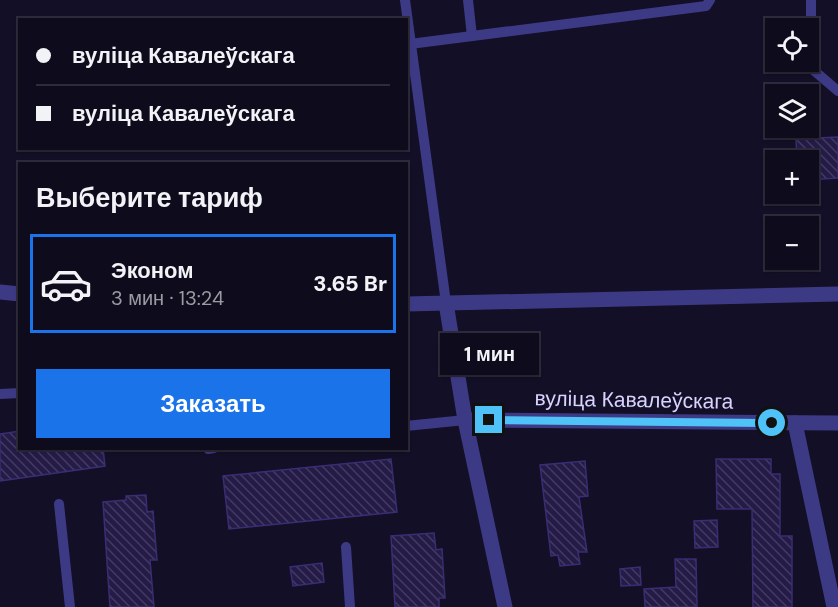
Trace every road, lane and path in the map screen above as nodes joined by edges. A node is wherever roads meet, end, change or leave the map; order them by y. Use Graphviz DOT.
graph roads {
  1 [pos="405,0"];
  2 [pos="468,0"];
  3 [pos="710,0"];
  4 [pos="811,0"];
  5 [pos="407,18"];
  6 [pos="408,26"];
  7 [pos="472,36"];
  8 [pos="410,44"];
  9 [pos="838,91"];
  10 [pos="0,292"];
  11 [pos="18,294"];
  12 [pos="838,294"];
  13 [pos="446,303"];
  14 [pos="408,304"];
  15 [pos="18,393"];
  16 [pos="0,394"];
  17 [pos="465,420"];
  18 [pos="795,423"];
  19 [pos="838,423"];
  20 [pos="408,426"];
  21 [pos="59,504"];
  22 [pos="346,547"];
  23 [pos="70,607"];
  24 [pos="350,607"];
  25 [pos="505,607"];
  26 [pos="834,607"];
  1 -- 5 [label="lane"];
  2 -- 7 [label="lane"];
  3 -- 7 [label="lane"];
  4 -- 9 [label="lane"];
  6 -- 8 [label="lane"];
  7 -- 8 [label="lane"];
  8 -- 13 [label="lane"];
  10 -- 11 [label="street"];
  12 -- 13 [label="street"];
  13 -- 14 [label="street"];
  13 -- 17 [label="street"];
  15 -- 16 [label="lane"];
  17 -- 18 [label="street, вуліца Кавалеўскага"];
  17 -- 20 [label="lane"];
  17 -- 25 [label="street"];
  18 -- 19 [label="street, вуліца Кавалеўскага"];
  18 -- 26 [label="street"];
  21 -- 23 [label="lane"];
  22 -- 24 [label="lane"];
}
